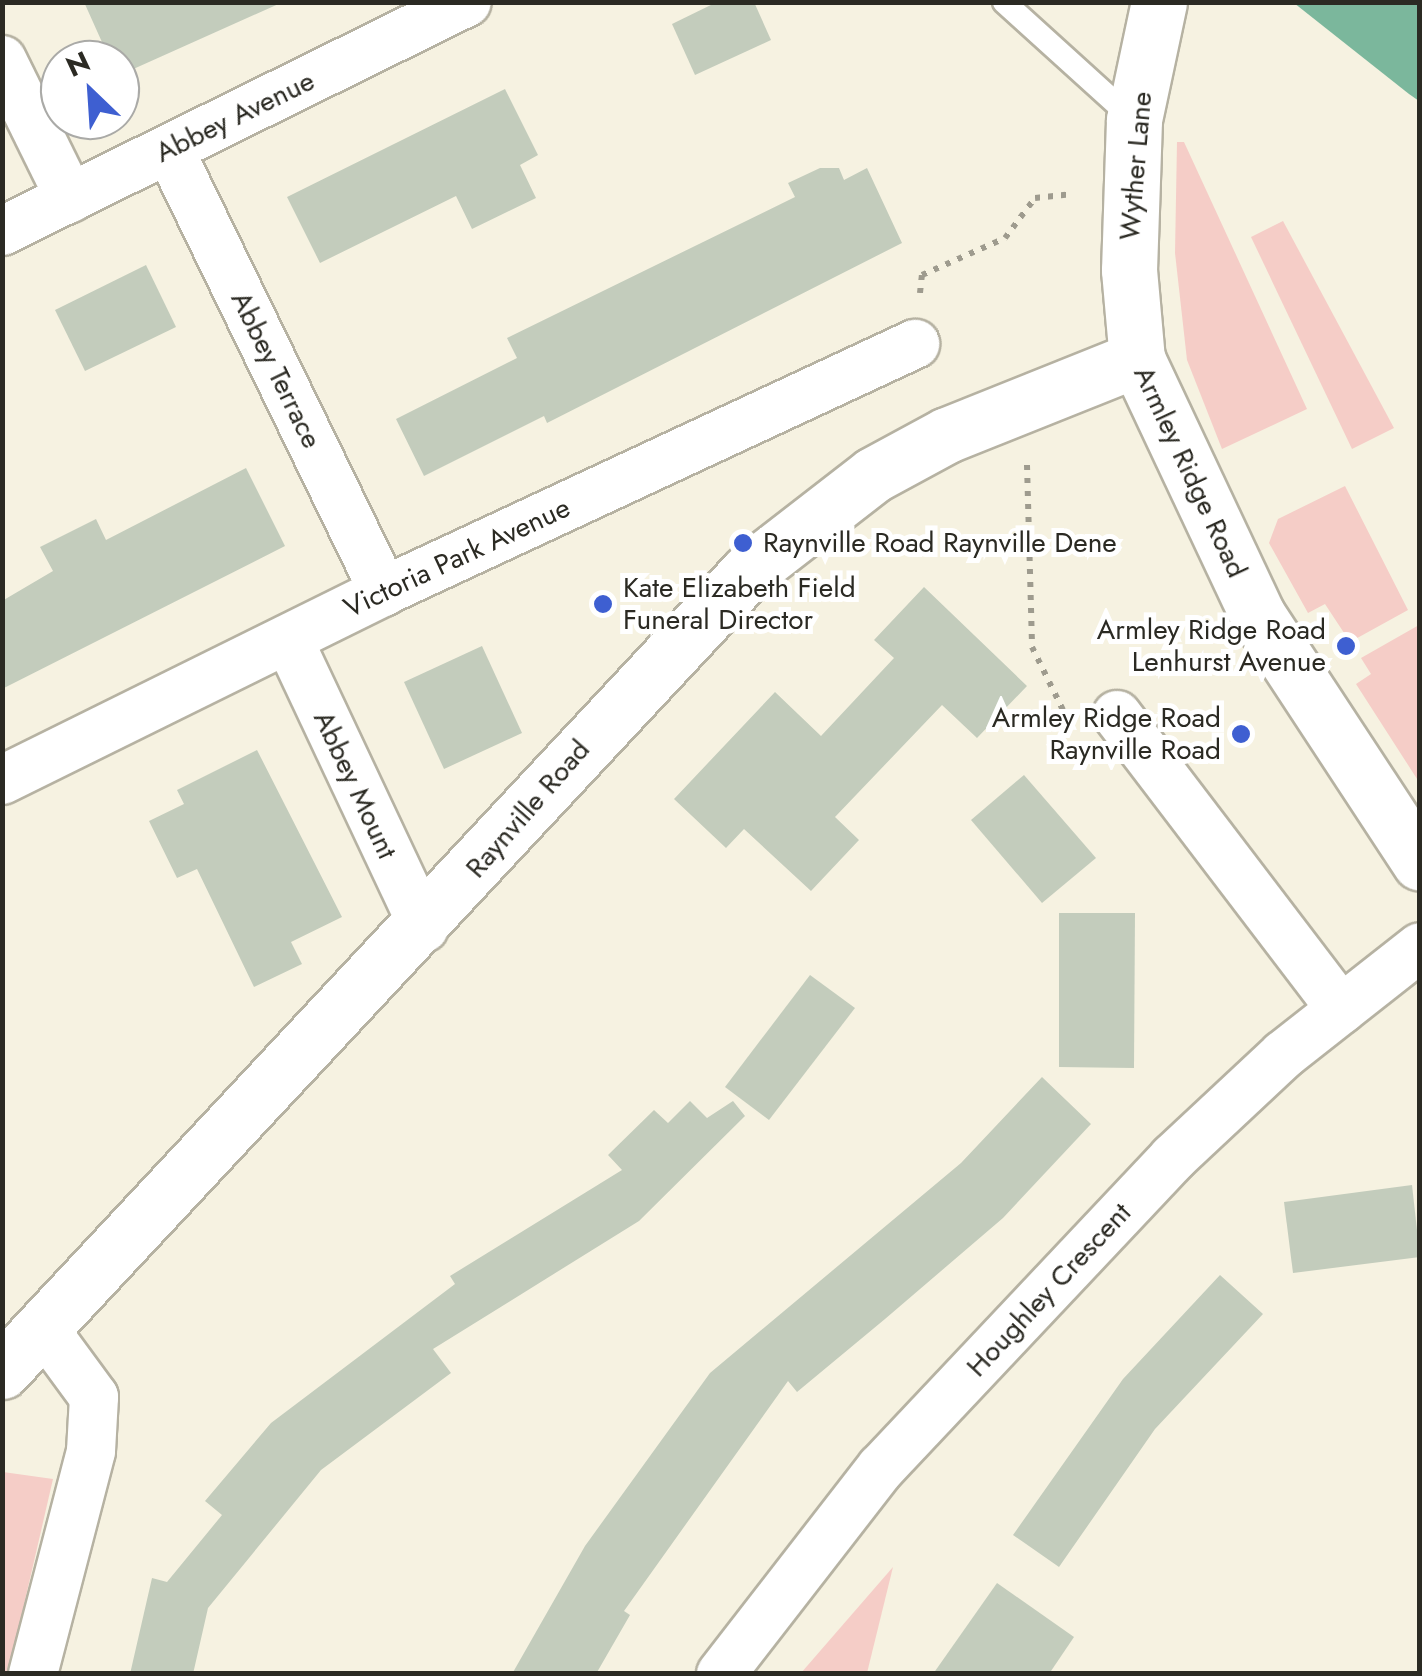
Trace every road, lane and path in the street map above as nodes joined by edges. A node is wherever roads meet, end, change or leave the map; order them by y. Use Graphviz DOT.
graph roads {
  1 [pos="467,2"];
  2 [pos="1004,2"];
  3 [pos="1159,2"];
  4 [pos="2,60"];
  5 [pos="1134,120"];
  6 [pos="169,149"];
  7 [pos="1131,188"];
  8 [pos="70,198"];
  9 [pos="2,230"];
  10 [pos="1128,270"];
  11 [pos="915,344"];
  12 [pos="1137,360"];
  13 [pos="1026,404"];
  14 [pos="384,591"];
  15 [pos="289,640"];
  16 [pos="1117,715"];
  17 [pos="2,780"];
  18 [pos="1420,862"];
  19 [pos="424,928"];
  20 [pos="1420,947"];
  21 [pos="1341,1009"];
  22 [pos="44,1329"];
  23 [pos="2,1372"];
  24 [pos="33,1674"];
  25 [pos="721,1674"];
  1 -- 6 [label="street, Abbey Avenue"];
  2 -- 5 [label="lane"];
  3 -- 5 [label="street, Wyther Lane"];
  4 -- 8 [label="street"];
  5 -- 7 [label="street, Wyther Lane"];
  6 -- 8 [label="street, Abbey Avenue"];
  6 -- 14 [label="street, Abbey Terrace"];
  7 -- 10 [label="street, Wyther Lane"];
  7 -- 11 [label="path"];
  8 -- 9 [label="street, Abbey Avenue"];
  10 -- 12 [label="street, Armley Ridge Road"];
  11 -- 14 [label="street, Victoria Park Avenue"];
  12 -- 13 [label="street, Raynville Road"];
  12 -- 18 [label="street, Armley Ridge Road"];
  13 -- 16 [label="path"];
  13 -- 19 [label="street, Raynville Road"];
  14 -- 15 [label="street, Victoria Park Avenue"];
  15 -- 17 [label="street, Victoria Park Avenue"];
  15 -- 19 [label="street, Abbey Mount"];
  16 -- 21 [label="street"];
  19 -- 22 [label="street, Raynville Road"];
  20 -- 21 [label="street, Houghley Crescent"];
  21 -- 25 [label="street, Houghley Crescent"];
  22 -- 23 [label="street, Raynville Road"];
  22 -- 24 [label="street"];
}
